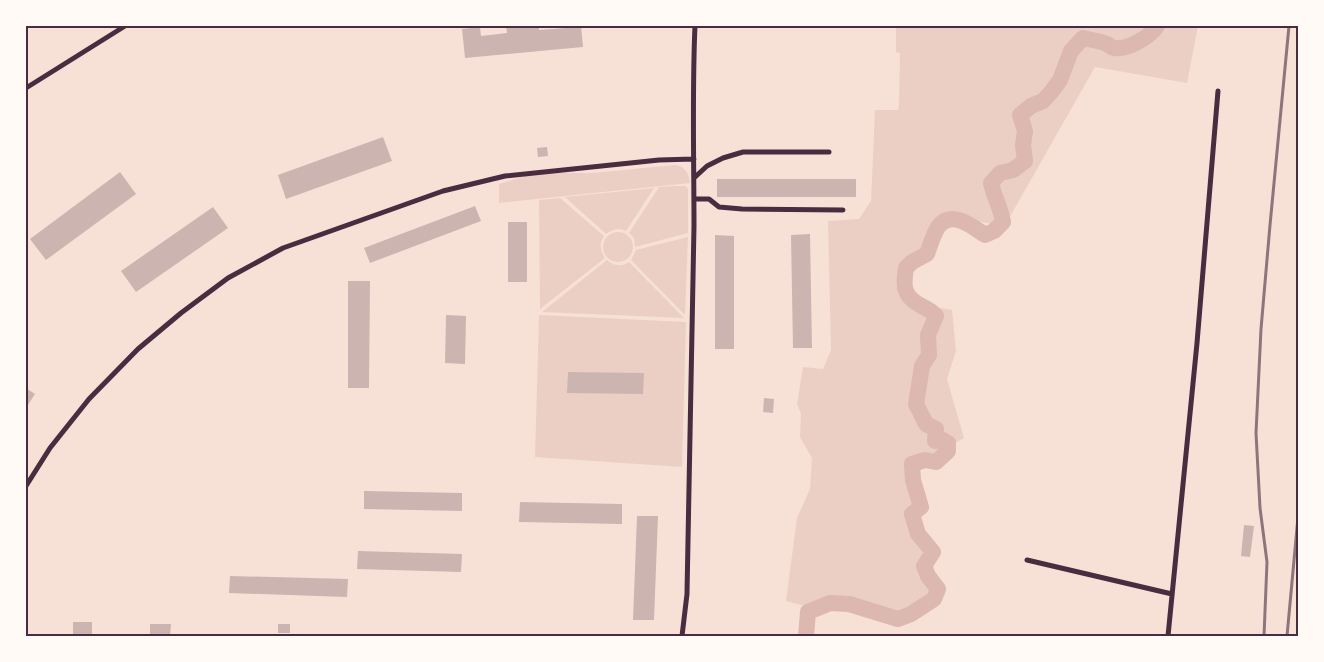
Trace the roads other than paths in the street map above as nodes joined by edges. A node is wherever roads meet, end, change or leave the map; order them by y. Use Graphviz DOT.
graph roads {
  1 [pos="125,26"];
  2 [pos="695,26"];
  3 [pos="26,88"];
  4 [pos="1218,91"];
  5 [pos="829,152"];
  6 [pos="694,159"];
  7 [pos="694,178"];
  8 [pos="694,199"];
  9 [pos="843,210"];
  10 [pos="26,486"];
  11 [pos="1027,560"];
  12 [pos="1172,594"];
  13 [pos="682,636"];
  14 [pos="1168,636"];
  1 -- 3 [label="street"];
  2 -- 6 [label="street"];
  4 -- 12 [label="street"];
  5 -- 7 [label="street"];
  6 -- 7 [label="street"];
  6 -- 10 [label="street"];
  7 -- 8 [label="street"];
  8 -- 9 [label="street"];
  8 -- 13 [label="street"];
  11 -- 12 [label="street"];
  12 -- 14 [label="street"];
}
